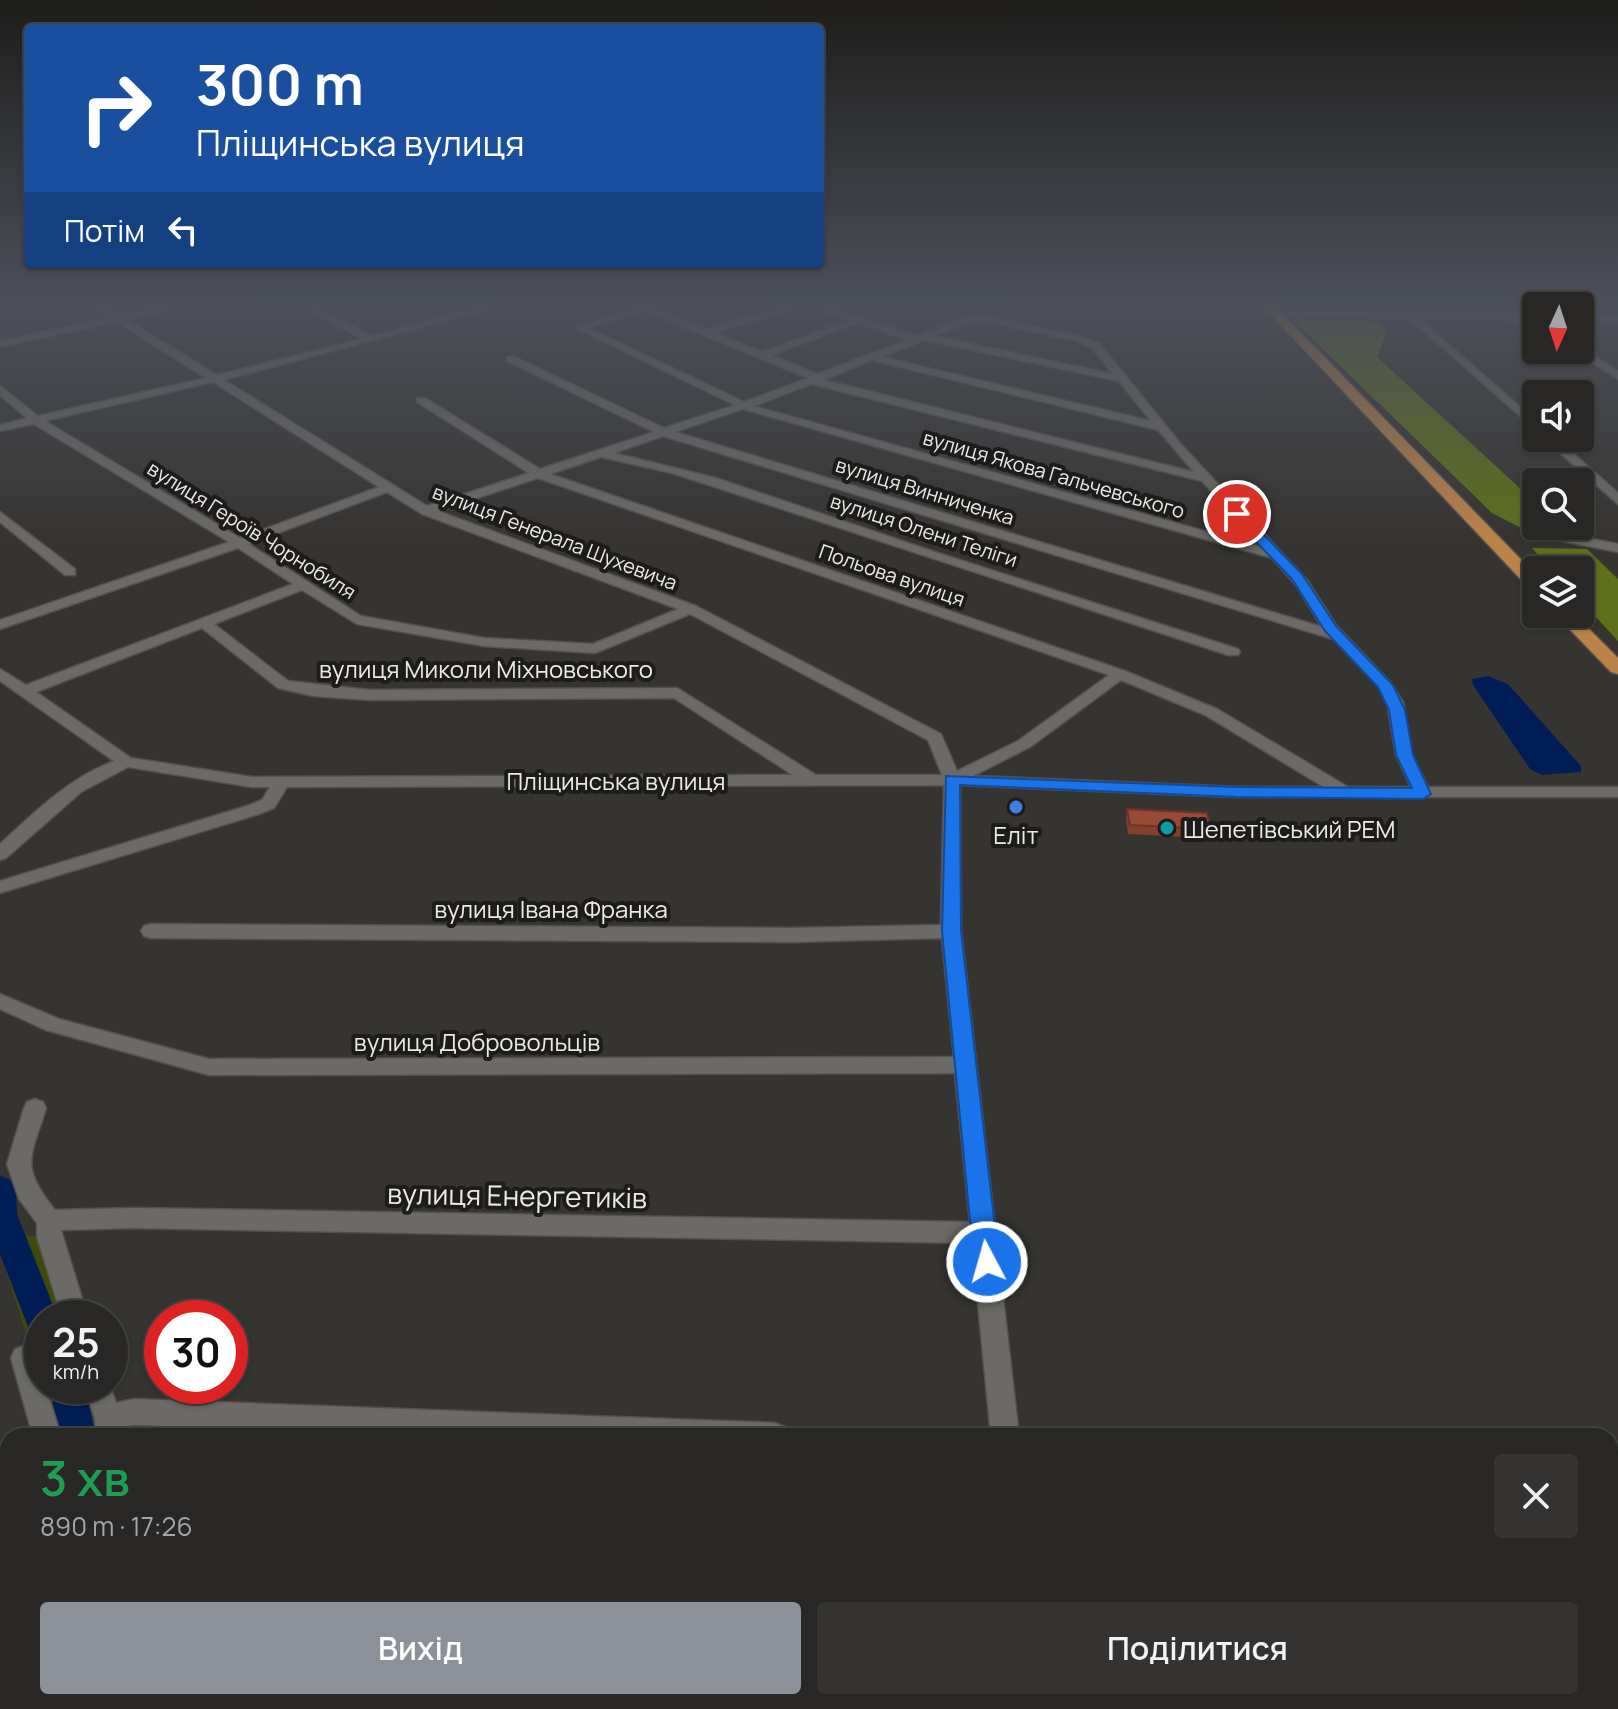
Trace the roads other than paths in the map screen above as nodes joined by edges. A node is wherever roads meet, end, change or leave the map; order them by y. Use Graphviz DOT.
graph roads {
  1 [pos="201,382"];
  2 [pos="217,382"];
  3 [pos="558,382"];
  4 [pos="697,382"];
  5 [pos="812,382"];
  6 [pos="824,382"];
  7 [pos="973,382"];
  8 [pos="1126,382"];
  9 [pos="1341,382"];
  10 [pos="1485,382"];
  11 [pos="0,389"];
  12 [pos="421,400"];
  13 [pos="743,406"];
  14 [pos="1522,414"];
  15 [pos="36,420"];
  16 [pos="1161,427"];
  17 [pos="0,428"];
  18 [pos="665,433"];
  19 [pos="1565,452"];
  20 [pos="601,454"];
  21 [pos="539,474"];
  22 [pos="1205,478"];
  23 [pos="386,488"];
  24 [pos="1618,500"];
  25 [pos="426,511"];
  26 [pos="0,516"];
  27 [pos="1577,540"];
  28 [pos="239,543"];
  29 [pos="1618,548"];
  30 [pos="1273,554"];
  31 [pos="1522,570"];
  32 [pos="70,572"];
  33 [pos="304,585"];
  34 [pos="691,609"];
  35 [pos="203,622"];
  36 [pos="0,625"];
  37 [pos="1578,628"];
  38 [pos="1337,636"];
  39 [pos="1233,652"];
  40 [pos="1618,668"];
  41 [pos="0,674"];
  42 [pos="1120,674"];
  43 [pos="24,691"];
  44 [pos="126,762"];
  45 [pos="952,780"];
  46 [pos="813,781"];
  47 [pos="281,782"];
  48 [pos="1618,792"];
  49 [pos="1349,794"];
  50 [pos="1423,794"];
  51 [pos="0,854"];
  52 [pos="0,887"];
  53 [pos="151,931"];
  54 [pos="951,931"];
  55 [pos="0,1001"];
  56 [pos="966,1065"];
  57 [pos="35,1108"];
  58 [pos="49,1220"];
  59 [pos="984,1233"];
  60 [pos="69,1300"];
  61 [pos="38,1404"];
  62 [pos="102,1404"];
  63 [pos="109,1427"];
  64 [pos="45,1428"];
  65 [pos="561,1428"];
  66 [pos="1004,1428"];
  1 -- 15 [label="street"];
  2 -- 23 [label="street, вулиця Генерала Шухевича"];
  3 -- 18 [label="street, вулиця Винниченка"];
  4 -- 13 [label="street, вулиця Якова Гальчевського"];
  5 -- 13 [label="street"];
  6 -- 22 [label="street"];
  7 -- 16 [label="street"];
  8 -- 16 [label="street"];
  9 -- 31 [label="main road"];
  10 -- 14 [label="street"];
  11 -- 15 [label="street, вулиця Героїв Чорнобиля"];
  12 -- 21 [label="street, Польова вулиця"];
  13 -- 18 [label="street"];
  13 -- 30 [label="street, вулиця Якова Гальчевського"];
  15 -- 17 [label="street"];
  15 -- 28 [label="street, вулиця Героїв Чорнобиля"];
  16 -- 22 [label="street"];
  18 -- 20 [label="street"];
  18 -- 38 [label="street, вулиця Винниченка"];
  19 -- 24 [label="street"];
  20 -- 21 [label="street"];
  20 -- 39 [label="street, вулиця Олени Теліги"];
  21 -- 25 [label="street"];
  21 -- 42 [label="street, Польова вулиця"];
  22 -- 30 [label="street"];
  23 -- 25 [label="street, вулиця Генерала Шухевича"];
  23 -- 28 [label="street"];
  25 -- 34 [label="street, вулиця Генерала Шухевича"];
  26 -- 32 [label="street"];
  27 -- 29 [label="street"];
  28 -- 33 [label="street, вулиця Героїв Чорнобиля"];
  28 -- 36 [label="street"];
  30 -- 38 [label="street"];
  33 -- 34 [label="street, вулиця Героїв Чорнобиля"];
  33 -- 35 [label="street"];
  34 -- 45 [label="street, вулиця Генерала Шухевича"];
  35 -- 43 [label="street"];
  35 -- 46 [label="street, вулиця Миколи Міхновського"];
  37 -- 40 [label="main road"];
  38 -- 50 [label="street"];
  41 -- 43 [label="street, Пліщинська вулиця"];
  42 -- 45 [label="street"];
  42 -- 49 [label="street, Польова вулиця"];
  43 -- 44 [label="street, Пліщинська вулиця"];
  44 -- 47 [label="street, Пліщинська вулиця"];
  44 -- 51 [label="street"];
  45 -- 46 [label="street, Пліщинська вулиця"];
  45 -- 49 [label="street, Пліщинська вулиця"];
  45 -- 54 [label="street"];
  46 -- 47 [label="street, Пліщинська вулиця"];
  47 -- 52 [label="street"];
  48 -- 50 [label="street, Пліщинська вулиця"];
  49 -- 50 [label="street, Пліщинська вулиця"];
  53 -- 54 [label="street, вулиця Івана Франка"];
  54 -- 56 [label="street"];
  55 -- 56 [label="street, вулиця Добровольців"];
  56 -- 59 [label="street"];
  57 -- 58 [label="street"];
  58 -- 59 [label="street, вулиця Енергетиків"];
  58 -- 60 [label="street"];
  59 -- 66 [label="street"];
  61 -- 64 [label="street"];
  62 -- 63 [label="street"];
  63 -- 65 [label="street"];
}
